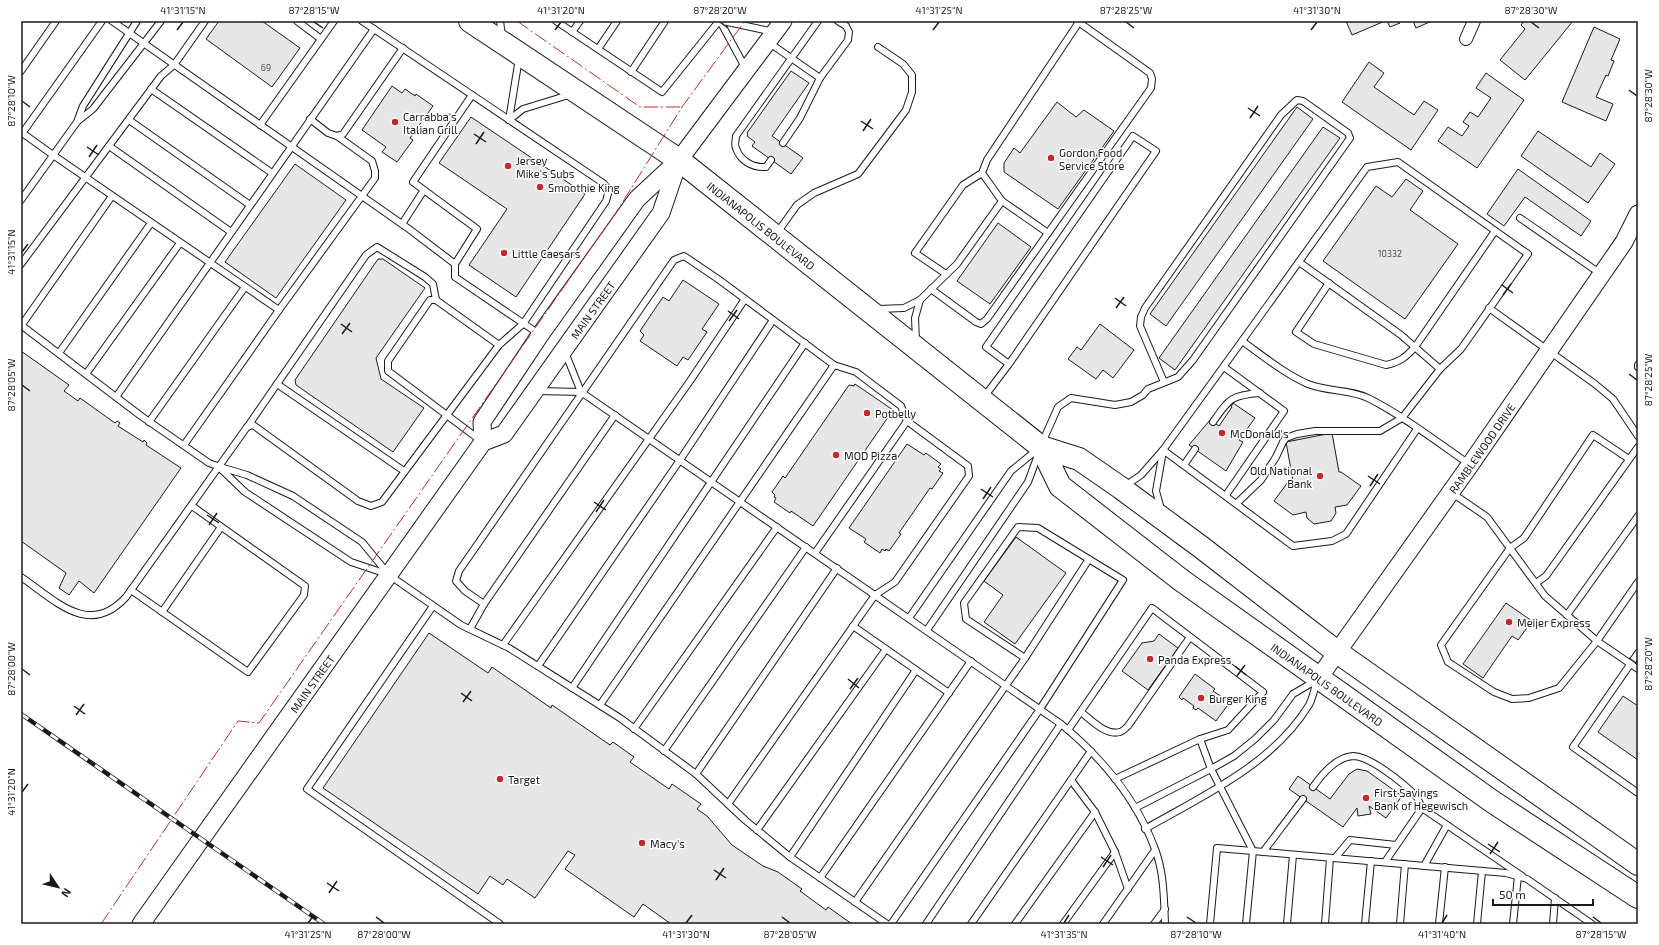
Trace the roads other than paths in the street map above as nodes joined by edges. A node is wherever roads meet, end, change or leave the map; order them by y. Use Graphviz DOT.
graph roads {
  1 [pos="56,21"];
  2 [pos="102,21"];
  3 [pos="112,21"];
  4 [pos="137,21"];
  5 [pos="161,21"];
  6 [pos="205,21"];
  7 [pos="297,21"];
  8 [pos="334,21"];
  9 [pos="362,21"];
  10 [pos="470,21"];
  11 [pos="500,21"];
  12 [pos="556,21"];
  13 [pos="580,21"];
  14 [pos="617,21"];
  15 [pos="665,21"];
  16 [pos="719,21"];
  17 [pos="723,21"];
  18 [pos="818,21"];
  19 [pos="838,21"];
  20 [pos="1474,21"];
  21 [pos="1078,22"];
  22 [pos="374,29"];
  23 [pos="572,32"];
  24 [pos="776,32"];
  25 [pos="129,33"];
  26 [pos="321,39"];
  27 [pos="1466,39"];
  28 [pos="144,44"];
  29 [pos="878,47"];
  30 [pos="403,48"];
  31 [pos="511,49"];
  32 [pos="598,49"];
  33 [pos="792,58"];
  34 [pos="174,64"];
  35 [pos="21,71"];
  36 [pos="747,71"];
  37 [pos="631,72"];
  38 [pos="820,78"];
  39 [pos="151,89"];
  40 [pos="577,92"];
  41 [pos="472,95"];
  42 [pos="310,119"];
  43 [pos="129,120"];
  44 [pos="509,120"];
  45 [pos="77,122"];
  46 [pos="260,125"];
  47 [pos="22,133"];
  48 [pos="337,136"];
  49 [pos="783,143"];
  50 [pos="109,146"];
  51 [pos="291,146"];
  52 [pos="53,155"];
  53 [pos="679,160"];
  54 [pos="772,160"];
  55 [pos="272,173"];
  56 [pos="982,173"];
  57 [pos="86,178"];
  58 [pos="424,190"];
  59 [pos="112,196"];
  60 [pos="363,197"];
  61 [pos="21,200"];
  62 [pos="1002,201"];
  63 [pos="250,204"];
  64 [pos="1638,214"];
  65 [pos="1520,218"];
  66 [pos="151,223"];
  67 [pos="402,224"];
  68 [pos="1495,231"];
  69 [pos="231,232"];
  70 [pos="1048,233"];
  71 [pos="775,236"];
  72 [pos="180,242"];
  73 [pos="1299,262"];
  74 [pos="210,263"];
  75 [pos="21,264"];
  76 [pos="455,264"];
  77 [pos="946,274"];
  78 [pos="1602,274"];
  79 [pos="1328,283"];
  80 [pos="245,287"];
  81 [pos="931,289"];
  82 [pos="745,299"];
  83 [pos="436,300"];
  84 [pos="920,300"];
  85 [pos="1489,308"];
  86 [pos="867,309"];
  87 [pos="279,310"];
  88 [pos="773,320"];
  89 [pos="524,324"];
  90 [pos="21,326"];
  91 [pos="540,335"];
  92 [pos="1242,341"];
  93 [pos="805,343"];
  94 [pos="499,345"];
  95 [pos="1414,347"];
  96 [pos="919,350"];
  97 [pos="564,351"];
  98 [pos="1549,352"];
  99 [pos="59,353"];
  100 [pos="1009,364"];
  101 [pos="834,365"];
  102 [pos="1224,367"];
  103 [pos="1440,369"];
  104 [pos="86,374"];
  105 [pos="1164,382"];
  106 [pos="277,384"];
  107 [pos="536,391"];
  108 [pos="581,392"];
  109 [pos="1260,393"];
  110 [pos="116,397"];
  111 [pos="982,400"];
  112 [pos="447,415"];
  113 [pos="615,415"];
  114 [pos="1402,418"];
  115 [pos="907,420"];
  116 [pos="149,422"];
  117 [pos="1213,422"];
  118 [pos="248,427"];
  119 [pos="1417,429"];
  120 [pos="1638,436"];
  121 [pos="648,438"];
  122 [pos="483,442"];
  123 [pos="184,446"];
  124 [pos="1041,447"];
  125 [pos="1638,447"];
  126 [pos="1195,449"];
  127 [pos="1163,450"];
  128 [pos="1629,459"];
  129 [pos="680,460"];
  130 [pos="1184,465"];
  131 [pos="1470,465"];
  132 [pos="220,468"];
  133 [pos="404,471"];
  134 [pos="711,481"];
  135 [pos="1121,488"];
  136 [pos="1451,492"];
  137 [pos="1226,495"];
  138 [pos="740,502"];
  139 [pos="1237,503"];
  140 [pos="192,506"];
  141 [pos="1638,516"];
  142 [pos="1164,520"];
  143 [pos="221,527"];
  144 [pos="777,527"];
  145 [pos="806,547"];
  146 [pos="1510,548"];
  147 [pos="815,553"];
  148 [pos="1089,559"];
  149 [pos="837,568"];
  150 [pos="389,575"];
  151 [pos="21,577"];
  152 [pos="1638,582"];
  153 [pos="1536,584"];
  154 [pos="131,590"];
  155 [pos="875,595"];
  156 [pos="484,604"];
  157 [pos="433,606"];
  158 [pos="162,612"];
  159 [pos="1567,615"];
  160 [pos="909,618"];
  161 [pos="853,626"];
  162 [pos="470,630"];
  163 [pos="926,630"];
  164 [pos="1190,637"];
  165 [pos="1597,641"];
  166 [pos="503,645"];
  167 [pos="886,649"];
  168 [pos="1337,652"];
  169 [pos="1638,653"];
  170 [pos="1025,658"];
  171 [pos="971,661"];
  172 [pos="1631,664"];
  173 [pos="538,666"];
  174 [pos="1638,668"];
  175 [pos="916,670"];
  176 [pos="1318,679"];
  177 [pos="1006,686"];
  178 [pos="572,688"];
  179 [pos="949,693"];
  180 [pos="600,706"];
  181 [pos="1040,709"];
  182 [pos="1081,712"];
  183 [pos="1061,724"];
  184 [pos="634,729"];
  185 [pos="1068,730"];
  186 [pos="1200,739"];
  187 [pos="664,751"];
  188 [pos="1091,751"];
  189 [pos="1211,769"];
  190 [pos="696,774"];
  191 [pos="1115,779"];
  192 [pos="1070,780"];
  193 [pos="1219,786"];
  194 [pos="1313,787"];
  195 [pos="1638,794"];
  196 [pos="1304,799"];
  197 [pos="728,804"];
  198 [pos="1135,808"];
  199 [pos="1422,808"];
  200 [pos="1095,812"];
  201 [pos="1447,825"];
  202 [pos="1145,828"];
  203 [pos="757,830"];
  204 [pos="1396,845"];
  205 [pos="1155,850"];
  206 [pos="1253,851"];
  207 [pos="1115,852"];
  208 [pos="1263,852"];
  209 [pos="1293,855"];
  210 [pos="790,857"];
  211 [pos="1332,858"];
  212 [pos="1371,861"];
  213 [pos="1384,862"];
  214 [pos="1405,864"];
  215 [pos="1638,864"];
  216 [pos="1424,866"];
  217 [pos="1445,868"];
  218 [pos="1482,871"];
  219 [pos="1518,876"];
  220 [pos="820,878"];
  221 [pos="1527,879"];
  222 [pos="1128,889"];
  223 [pos="1638,897"];
  224 [pos="1556,898"];
  225 [pos="855,902"];
  226 [pos="1165,909"];
  227 [pos="1589,923"];
  228 [pos="141,924"];
  229 [pos="500,924"];
  230 [pos="887,924"];
  231 [pos="891,924"];
  232 [pos="926,924"];
  233 [pos="970,924"];
  234 [pos="1015,924"];
  235 [pos="1063,924"];
  236 [pos="1103,924"];
  237 [pos="1154,924"];
  238 [pos="1165,924"];
  239 [pos="1210,924"];
  240 [pos="1246,924"];
  241 [pos="1287,924"];
  242 [pos="1325,924"];
  243 [pos="1365,924"];
  244 [pos="1400,924"];
  245 [pos="1439,924"];
  246 [pos="1477,924"];
  247 [pos="1513,924"];
  248 [pos="1553,924"];
  1 -- 35 [label="lane"];
  2 -- 47 [label="lane"];
  3 -- 25 [label="lane"];
  4 -- 25 [label="lane"];
  5 -- 28 [label="lane"];
  6 -- 34 [label="lane"];
  7 -- 26 [label="lane"];
  8 -- 26 [label="lane"];
  9 -- 22 [label="lane"];
  10 -- 31 [label="highway, INDIANAPOLIS BOULEVARD"];
  11 -- 31 [label="lane"];
  12 -- 23 [label="lane"];
  13 -- 23 [label="lane"];
  14 -- 32 [label="lane"];
  15 -- 37 [label="lane"];
  16 -- 36 [label="lane"];
  16 -- 37 [label="lane"];
  17 -- 24 [label="lane"];
  18 -- 33 [label="lane"];
  19 -- 38 [label="lane"];
  20 -- 27 [label="street"];
  21 -- 56 [label="lane"];
  21 -- 70 [label="lane"];
  22 -- 30 [label="lane"];
  22 -- 42 [label="lane"];
  23 -- 32 [label="lane"];
  24 -- 33 [label="lane"];
  24 -- 36 [label="street, MAIN STREET"];
  25 -- 28 [label="lane"];
  25 -- 45 [label="lane"];
  26 -- 46 [label="lane"];
  28 -- 34 [label="lane"];
  28 -- 45 [label="lane"];
  29 -- 71 [label="lane"];
  30 -- 41 [label="lane"];
  30 -- 48 [label="lane"];
  31 -- 40 [label="highway, INDIANAPOLIS BOULEVARD"];
  31 -- 44 [label="lane"];
  32 -- 37 [label="lane"];
  33 -- 38 [label="lane"];
  33 -- 54 [label="lane"];
  34 -- 39 [label="lane"];
  34 -- 46 [label="lane"];
  36 -- 53 [label="street, MAIN STREET"];
  38 -- 49 [label="lane"];
  39 -- 43 [label="lane"];
  39 -- 55 [label="lane"];
  40 -- 44 [label="lane"];
  40 -- 53 [label="highway, INDIANAPOLIS BOULEVARD"];
  41 -- 44 [label="lane"];
  41 -- 58 [label="lane"];
  42 -- 48 [label="lane"];
  42 -- 51 [label="lane"];
  43 -- 50 [label="lane"];
  43 -- 63 [label="lane"];
  44 -- 89 [label="lane"];
  45 -- 52 [label="lane"];
  46 -- 51 [label="lane"];
  47 -- 52 [label="lane"];
  48 -- 60 [label="lane"];
  50 -- 57 [label="lane"];
  50 -- 69 [label="lane"];
  51 -- 55 [label="lane"];
  51 -- 60 [label="lane"];
  52 -- 57 [label="lane"];
  52 -- 61 [label="lane"];
  53 -- 71 [label="highway, INDIANAPOLIS BOULEVARD"];
  53 -- 91 [label="street, MAIN STREET"];
  53 -- 97 [label="street, MAIN STREET"];
  55 -- 63 [label="lane"];
  56 -- 62 [label="lane"];
  56 -- 77 [label="lane"];
  57 -- 59 [label="lane"];
  57 -- 75 [label="lane"];
  58 -- 67 [label="lane"];
  58 -- 76 [label="lane"];
  59 -- 66 [label="lane"];
  59 -- 90 [label="lane"];
  60 -- 67 [label="lane"];
  60 -- 87 [label="lane"];
  62 -- 70 [label="lane"];
  62 -- 77 [label="lane"];
  63 -- 69 [label="lane"];
  64 -- 78 [label="street, RAMBLEWOOD DRIVE"];
  65 -- 78 [label="lane"];
  66 -- 72 [label="lane"];
  66 -- 99 [label="lane"];
  67 -- 76 [label="lane"];
  68 -- 73 [label="lane"];
  68 -- 85 [label="lane"];
  68 -- 95 [label="lane"];
  69 -- 74 [label="lane"];
  70 -- 81 [label="lane"];
  71 -- 86 [label="highway, INDIANAPOLIS BOULEVARD"];
  72 -- 74 [label="lane"];
  72 -- 104 [label="lane"];
  73 -- 79 [label="lane"];
  73 -- 92 [label="lane"];
  74 -- 80 [label="lane"];
  74 -- 110 [label="lane"];
  76 -- 89 [label="lane"];
  77 -- 81 [label="lane"];
  78 -- 98 [label="street, RAMBLEWOOD DRIVE"];
  79 -- 95 [label="lane"];
  79 -- 95 [label="lane"];
  80 -- 87 [label="lane"];
  80 -- 116 [label="lane"];
  81 -- 84 [label="lane"];
  82 -- 88 [label="lane"];
  82 -- 108 [label="lane"];
  82 -- 121 [label="lane"];
  83 -- 94 [label="lane"];
  83 -- 106 [label="lane"];
  83 -- 112 [label="lane"];
  84 -- 86 [label="lane"];
  84 -- 96 [label="lane"];
  85 -- 98 [label="lane"];
  85 -- 103 [label="lane"];
  86 -- 96 [label="highway, INDIANAPOLIS BOULEVARD"];
  87 -- 123 [label="lane"];
  88 -- 93 [label="lane"];
  88 -- 129 [label="lane"];
  89 -- 91 [label="lane"];
  89 -- 94 [label="lane"];
  90 -- 99 [label="lane"];
  91 -- 122 [label="street, MAIN STREET"];
  92 -- 102 [label="lane"];
  92 -- 114 [label="lane"];
  93 -- 101 [label="lane"];
  93 -- 134 [label="lane"];
  94 -- 112 [label="lane"];
  95 -- 103 [label="lane"];
  96 -- 111 [label="highway, INDIANAPOLIS BOULEVARD"];
  97 -- 107 [label="street, MAIN STREET"];
  97 -- 108 [label="lane"];
  98 -- 120 [label="lane"];
  98 -- 131 [label="street, RAMBLEWOOD DRIVE"];
  99 -- 104 [label="lane"];
  100 -- 100 [label="lane"];
  100 -- 111 [label="lane"];
  101 -- 115 [label="lane"];
  101 -- 138 [label="lane"];
  102 -- 109 [label="lane"];
  102 -- 127 [label="lane"];
  103 -- 114 [label="lane"];
  104 -- 110 [label="lane"];
  105 -- 105 [label="lane"];
  105 -- 124 [label="lane"];
  106 -- 118 [label="lane"];
  106 -- 133 [label="lane"];
  107 -- 108 [label="lane"];
  107 -- 122 [label="street, MAIN STREET"];
  108 -- 113 [label="lane"];
  108 -- 156 [label="lane"];
  109 -- 117 [label="lane"];
  109 -- 137 [label="lane"];
  110 -- 116 [label="lane"];
  111 -- 124 [label="highway, INDIANAPOLIS BOULEVARD"];
  112 -- 122 [label="lane"];
  112 -- 133 [label="lane"];
  113 -- 121 [label="lane"];
  113 -- 156 [label="lane"];
  114 -- 119 [label="lane"];
  114 -- 139 [label="lane"];
  115 -- 147 [label="lane"];
  115 -- 155 [label="lane"];
  116 -- 123 [label="lane"];
  118 -- 132 [label="lane"];
  118 -- 133 [label="lane"];
  119 -- 131 [label="lane"];
  119 -- 139 [label="lane"];
  121 -- 129 [label="lane"];
  121 -- 166 [label="lane"];
  122 -- 150 [label="street, MAIN STREET"];
  123 -- 132 [label="lane"];
  124 -- 135 [label="highway, INDIANAPOLIS BOULEVARD"];
  124 -- 160 [label="lane"];
  124 -- 163 [label="lane"];
  124 -- 176 [label="highway, INDIANAPOLIS BOULEVARD"];
  125 -- 128 [label="lane"];
  126 -- 130 [label="lane"];
  127 -- 130 [label="lane"];
  127 -- 135 [label="lane"];
  127 -- 142 [label="lane"];
  128 -- 146 [label="lane"];
  128 -- 153 [label="lane"];
  129 -- 134 [label="lane"];
  129 -- 173 [label="lane"];
  130 -- 137 [label="lane"];
  131 -- 136 [label="street, RAMBLEWOOD DRIVE"];
  132 -- 140 [label="lane"];
  132 -- 150 [label="lane"];
  132 -- 150 [label="lane"];
  134 -- 138 [label="lane"];
  134 -- 178 [label="lane"];
  135 -- 142 [label="highway, INDIANAPOLIS BOULEVARD"];
  136 -- 146 [label="lane"];
  136 -- 168 [label="street, RAMBLEWOOD DRIVE"];
  137 -- 139 [label="lane"];
  138 -- 144 [label="lane"];
  138 -- 180 [label="lane"];
  140 -- 143 [label="lane"];
  140 -- 154 [label="lane"];
  141 -- 159 [label="lane"];
  142 -- 168 [label="highway, INDIANAPOLIS BOULEVARD"];
  143 -- 158 [label="lane"];
  143 -- 158 [label="lane"];
  144 -- 145 [label="lane"];
  144 -- 184 [label="lane"];
  145 -- 147 [label="lane"];
  145 -- 187 [label="lane"];
  146 -- 153 [label="lane"];
  146 -- 165 [label="lane"];
  147 -- 149 [label="lane"];
  148 -- 170 [label="lane"];
  148 -- 170 [label="lane"];
  148 -- 181 [label="lane"];
  149 -- 155 [label="lane"];
  149 -- 190 [label="lane"];
  150 -- 157 [label="lane"];
  150 -- 228 [label="street, MAIN STREET"];
  151 -- 154 [label="lane"];
  152 -- 165 [label="lane"];
  153 -- 159 [label="lane"];
  154 -- 158 [label="lane"];
  155 -- 160 [label="lane"];
  155 -- 161 [label="lane"];
  156 -- 162 [label="lane"];
  157 -- 162 [label="lane"];
  157 -- 229 [label="lane"];
  159 -- 165 [label="lane"];
  160 -- 163 [label="lane"];
  161 -- 167 [label="lane"];
  161 -- 197 [label="lane"];
  162 -- 166 [label="lane"];
  163 -- 171 [label="lane"];
  164 -- 182 [label="lane"];
  164 -- 182 [label="lane"];
  164 -- 186 [label="lane"];
  165 -- 172 [label="lane"];
  166 -- 173 [label="lane"];
  167 -- 175 [label="lane"];
  167 -- 203 [label="lane"];
  168 -- 176 [label="street, RAMBLEWOOD DRIVE"];
  168 -- 215 [label="highway, INDIANAPOLIS BOULEVARD"];
  169 -- 172 [label="lane"];
  170 -- 177 [label="lane"];
  171 -- 177 [label="lane"];
  171 -- 179 [label="lane"];
  172 -- 174 [label="lane"];
  172 -- 195 [label="lane"];
  173 -- 178 [label="lane"];
  175 -- 179 [label="lane"];
  175 -- 210 [label="lane"];
  176 -- 189 [label="lane"];
  176 -- 193 [label="lane"];
  176 -- 223 [label="highway, INDIANAPOLIS BOULEVARD"];
  177 -- 181 [label="lane"];
  177 -- 225 [label="lane"];
  178 -- 180 [label="lane"];
  179 -- 220 [label="lane"];
  180 -- 184 [label="lane"];
  181 -- 183 [label="lane"];
  181 -- 231 [label="lane"];
  182 -- 185 [label="lane"];
  183 -- 185 [label="lane"];
  183 -- 232 [label="lane"];
  184 -- 187 [label="lane"];
  185 -- 188 [label="lane"];
  186 -- 189 [label="lane"];
  186 -- 191 [label="lane"];
  187 -- 190 [label="lane"];
  188 -- 191 [label="lane"];
  188 -- 192 [label="lane"];
  189 -- 193 [label="lane"];
  189 -- 198 [label="lane"];
  190 -- 197 [label="lane"];
  191 -- 198 [label="lane"];
  192 -- 200 [label="lane"];
  192 -- 233 [label="lane"];
  193 -- 202 [label="lane"];
  193 -- 206 [label="lane"];
  194 -- 199 [label="lane"];
  196 -- 208 [label="lane"];
  197 -- 203 [label="lane"];
  198 -- 202 [label="lane"];
  199 -- 201 [label="lane"];
  199 -- 204 [label="lane"];
  200 -- 207 [label="lane"];
  200 -- 234 [label="lane"];
  201 -- 216 [label="lane"];
  201 -- 221 [label="lane"];
  202 -- 205 [label="lane"];
  203 -- 210 [label="lane"];
  204 -- 211 [label="lane"];
  204 -- 213 [label="lane"];
  205 -- 222 [label="lane"];
  205 -- 226 [label="lane"];
  206 -- 208 [label="lane"];
  206 -- 239 [label="lane"];
  206 -- 240 [label="lane"];
  207 -- 222 [label="lane"];
  207 -- 235 [label="lane"];
  208 -- 209 [label="lane"];
  209 -- 211 [label="lane"];
  209 -- 241 [label="lane"];
  210 -- 220 [label="lane"];
  211 -- 212 [label="lane"];
  211 -- 242 [label="lane"];
  212 -- 213 [label="lane"];
  212 -- 243 [label="lane"];
  213 -- 214 [label="lane"];
  214 -- 216 [label="lane"];
  214 -- 244 [label="lane"];
  216 -- 217 [label="lane"];
  217 -- 218 [label="lane"];
  217 -- 245 [label="lane"];
  218 -- 219 [label="lane"];
  218 -- 246 [label="lane"];
  219 -- 221 [label="lane"];
  219 -- 247 [label="lane"];
  220 -- 225 [label="lane"];
  221 -- 224 [label="lane"];
  222 -- 236 [label="lane"];
  224 -- 227 [label="lane"];
  224 -- 248 [label="lane"];
  225 -- 230 [label="lane"];
  226 -- 237 [label="lane"];
  226 -- 238 [label="lane"];
}
